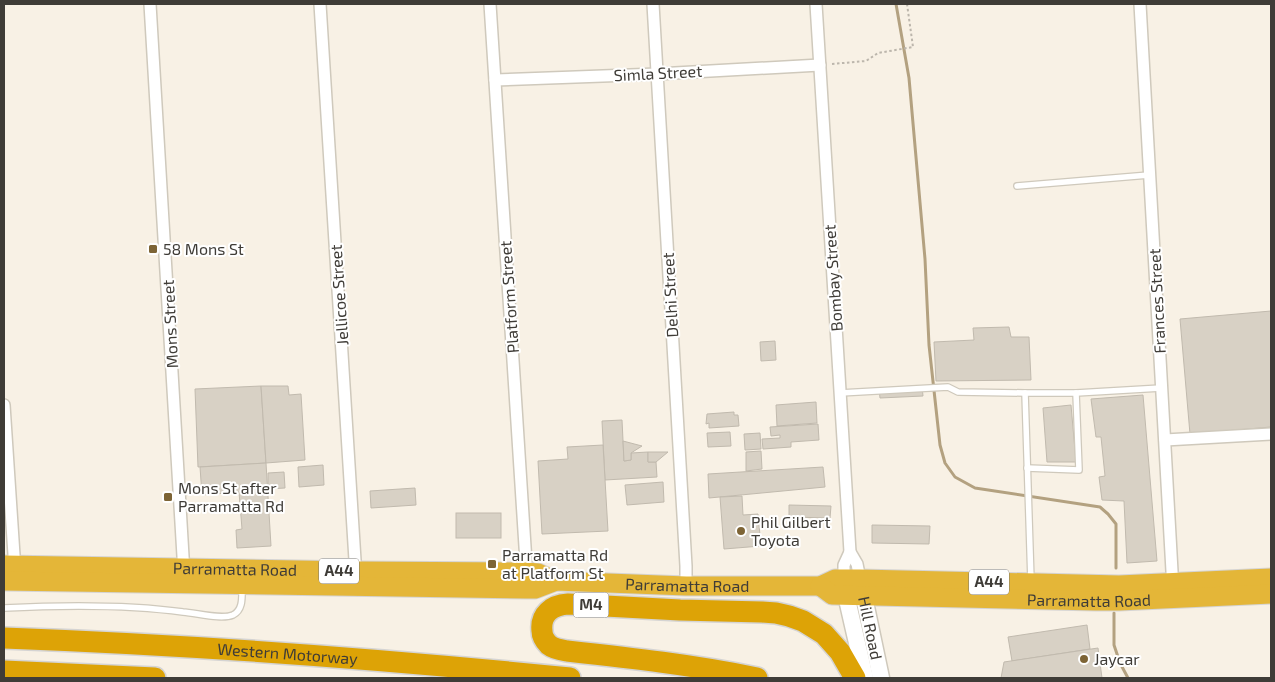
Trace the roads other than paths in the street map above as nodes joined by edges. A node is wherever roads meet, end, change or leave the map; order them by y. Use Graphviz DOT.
graph roads {
  1 [pos="150,4"];
  2 [pos="320,4"];
  3 [pos="490,4"];
  4 [pos="653,4"];
  5 [pos="816,4"];
  6 [pos="1140,4"];
  7 [pos="820,65"];
  8 [pos="657,74"];
  9 [pos="495,80"];
  10 [pos="1149,175"];
  11 [pos="1017,186"];
  12 [pos="1162,388"];
  13 [pos="840,393"];
  14 [pos="1025,393"];
  15 [pos="1076,393"];
  16 [pos="4,405"];
  17 [pos="1271,434"];
  18 [pos="1165,440"];
  19 [pos="1026,468"];
  20 [pos="8,573"];
  21 [pos="184,576"];
  22 [pos="242,577"];
  23 [pos="1271,578"];
  24 [pos="356,579"];
  25 [pos="526,581"];
  26 [pos="1031,583"];
  27 [pos="686,586"];
  28 [pos="853,587"];
  29 [pos="1173,591"];
  30 [pos="1271,594"];
  31 [pos="4,608"];
  32 [pos="4,638"];
  33 [pos="4,671"];
  34 [pos="155,678"];
  35 [pos="570,678"];
  36 [pos="756,678"];
  37 [pos="855,678"];
  38 [pos="865,678"];
  39 [pos="881,678"];
  1 -- 21 [label="street, Mons Street"];
  2 -- 24 [label="street, Jellicoe Street"];
  3 -- 9 [label="street, Platform Street"];
  4 -- 8 [label="street, Delhi Street"];
  5 -- 7 [label="street, Bombay Street"];
  6 -- 10 [label="street, Frances Street"];
  7 -- 8 [label="street, Simla Street"];
  7 -- 13 [label="street, Bombay Street"];
  8 -- 9 [label="street, Simla Street"];
  8 -- 27 [label="street, Delhi Street"];
  9 -- 25 [label="street, Platform Street"];
  10 -- 11 [label="lane"];
  10 -- 12 [label="street, Frances Street"];
  12 -- 15 [label="lane"];
  12 -- 18 [label="street, Frances Street"];
  13 -- 14 [label="lane"];
  13 -- 28 [label="street, Bombay Street"];
  14 -- 15 [label="lane"];
  14 -- 19 [label="lane"];
  15 -- 19 [label="lane"];
  16 -- 20 [label="street"];
  17 -- 18 [label="street"];
  18 -- 29 [label="street, Frances Street"];
  19 -- 26 [label="lane"];
  20 -- 21 [label="highway, Parramatta Road / A44"];
  21 -- 22 [label="highway, Parramatta Road / A44"];
  22 -- 24 [label="highway, Parramatta Road / A44"];
  22 -- 31 [label="lane"];
  23 -- 29 [label="highway, Parramatta Road / A44"];
  24 -- 25 [label="highway, Parramatta Road / A44"];
  25 -- 27 [label="highway, Parramatta Road / A44"];
  26 -- 28 [label="highway, Parramatta Road / A44"];
  26 -- 29 [label="highway, Parramatta Road / A44"];
  27 -- 28 [label="highway, Parramatta Road / A44"];
  28 -- 29 [label="highway, Parramatta Road / A44"];
  28 -- 38 [label="main road, Hill Road"];
  28 -- 39 [label="main road, Hill Road"];
  29 -- 30 [label="highway, Parramatta Road / A44"];
  32 -- 35 [label="highway, Western Motorway"];
  33 -- 34 [label="highway"];
  36 -- 37 [label="highway, M4"];
}
